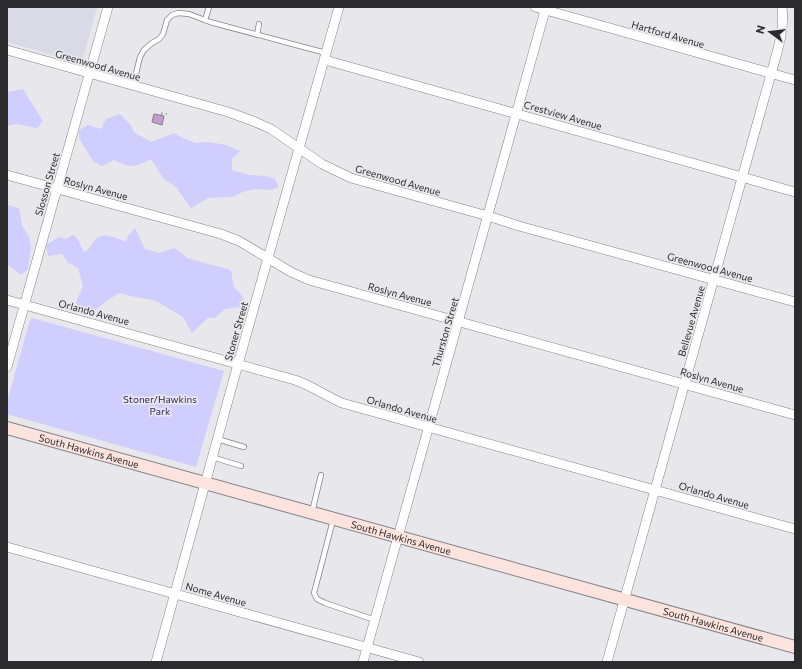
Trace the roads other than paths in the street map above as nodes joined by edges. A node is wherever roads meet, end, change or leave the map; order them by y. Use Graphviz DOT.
graph roads {
  1 [pos="108,7"];
  2 [pos="209,7"];
  3 [pos="339,7"];
  4 [pos="535,7"];
  5 [pos="782,7"];
  6 [pos="546,8"];
  7 [pos="205,20"];
  8 [pos="259,24"];
  9 [pos="257,35"];
  10 [pos="7,50"];
  11 [pos="326,57"];
  12 [pos="89,74"];
  13 [pos="771,74"];
  14 [pos="795,80"];
  15 [pos="133,86"];
  16 [pos="517,114"];
  17 [pos="299,148"];
  18 [pos="7,175"];
  19 [pos="742,177"];
  20 [pos="56,189"];
  21 [pos="795,192"];
  22 [pos="488,216"];
  23 [pos="268,258"];
  24 [pos="714,279"];
  25 [pos="7,300"];
  26 [pos="795,302"];
  27 [pos="24,305"];
  28 [pos="459,321"];
  29 [pos="238,364"];
  30 [pos="7,368"];
  31 [pos="685,384"];
  32 [pos="795,415"];
  33 [pos="429,427"];
  34 [pos="7,428"];
  35 [pos="217,439"];
  36 [pos="244,447"];
  37 [pos="212,457"];
  38 [pos="241,466"];
  39 [pos="320,475"];
  40 [pos="205,483"];
  41 [pos="655,490"];
  42 [pos="312,514"];
  43 [pos="333,520"];
  44 [pos="795,530"];
  45 [pos="397,538"];
  46 [pos="7,547"];
  47 [pos="175,594"];
  48 [pos="624,600"];
  49 [pos="375,620"];
  50 [pos="795,647"];
  51 [pos="367,648"];
  52 [pos="156,662"];
  53 [pos="363,662"];
  54 [pos="419,662"];
  55 [pos="607,662"];
  1 -- 12 [label="street, Slosson Street"];
  2 -- 7 [label="lane"];
  3 -- 11 [label="street, Stoner Street"];
  4 -- 6 [label="street, Hartford Avenue"];
  5 -- 13 [label="street, Bellevue Avenue"];
  6 -- 13 [label="street, Hartford Avenue"];
  6 -- 16 [label="street, Thurston Street"];
  7 -- 9 [label="lane"];
  7 -- 15 [label="lane"];
  8 -- 9 [label="lane"];
  9 -- 11 [label="lane"];
  10 -- 12 [label="street, Greenwood Avenue"];
  11 -- 16 [label="street, Crestview Avenue"];
  11 -- 17 [label="street, Stoner Street"];
  12 -- 15 [label="street, Greenwood Avenue"];
  12 -- 20 [label="street, Slosson Street"];
  13 -- 14 [label="street, Hartford Avenue"];
  13 -- 19 [label="street, Bellevue Avenue"];
  15 -- 17 [label="street, Greenwood Avenue"];
  16 -- 19 [label="street, Crestview Avenue"];
  16 -- 22 [label="street, Thurston Street"];
  17 -- 22 [label="street, Greenwood Avenue"];
  17 -- 23 [label="street, Stoner Street"];
  18 -- 20 [label="street, Roslyn Avenue"];
  19 -- 21 [label="street, Crestview Avenue"];
  19 -- 24 [label="street, Bellevue Avenue"];
  20 -- 23 [label="street, Roslyn Avenue"];
  20 -- 27 [label="street, Slosson Street"];
  22 -- 24 [label="street, Greenwood Avenue"];
  22 -- 28 [label="street, Thurston Street"];
  23 -- 28 [label="street, Roslyn Avenue"];
  23 -- 29 [label="street, Stoner Street"];
  24 -- 26 [label="street, Greenwood Avenue"];
  24 -- 31 [label="street, Bellevue Avenue"];
  25 -- 27 [label="street, Orlando Avenue"];
  27 -- 29 [label="street, Orlando Avenue"];
  27 -- 30 [label="street, Slosson Street"];
  28 -- 31 [label="street, Roslyn Avenue"];
  28 -- 33 [label="street, Thurston Street"];
  29 -- 33 [label="street, Orlando Avenue"];
  29 -- 35 [label="street, Stoner Street"];
  31 -- 32 [label="street, Roslyn Avenue"];
  31 -- 41 [label="street, Bellevue Avenue"];
  33 -- 41 [label="street, Orlando Avenue"];
  33 -- 45 [label="street, Thurston Street"];
  34 -- 40 [label="street, South Hawkins Avenue"];
  35 -- 36 [label="lane"];
  35 -- 37 [label="street, Stoner Street"];
  37 -- 38 [label="lane"];
  37 -- 40 [label="street, Stoner Street"];
  39 -- 42 [label="lane"];
  40 -- 42 [label="street, South Hawkins Avenue"];
  40 -- 47 [label="street, Stoner Street"];
  41 -- 44 [label="street, Orlando Avenue"];
  41 -- 48 [label="street, Bellevue Avenue"];
  42 -- 43 [label="street, South Hawkins Avenue"];
  43 -- 45 [label="street, South Hawkins Avenue"];
  43 -- 49 [label="lane"];
  45 -- 48 [label="street, South Hawkins Avenue"];
  45 -- 49 [label="street, Thurston Street"];
  46 -- 47 [label="street, Nome Avenue"];
  47 -- 51 [label="street, Nome Avenue"];
  47 -- 52 [label="street, Stoner Street"];
  48 -- 50 [label="street, South Hawkins Avenue"];
  48 -- 55 [label="street, Bellevue Avenue"];
  49 -- 51 [label="street, Thurston Street"];
  51 -- 53 [label="street, Thurston Street"];
  51 -- 54 [label="street, Nome Avenue"];
}
